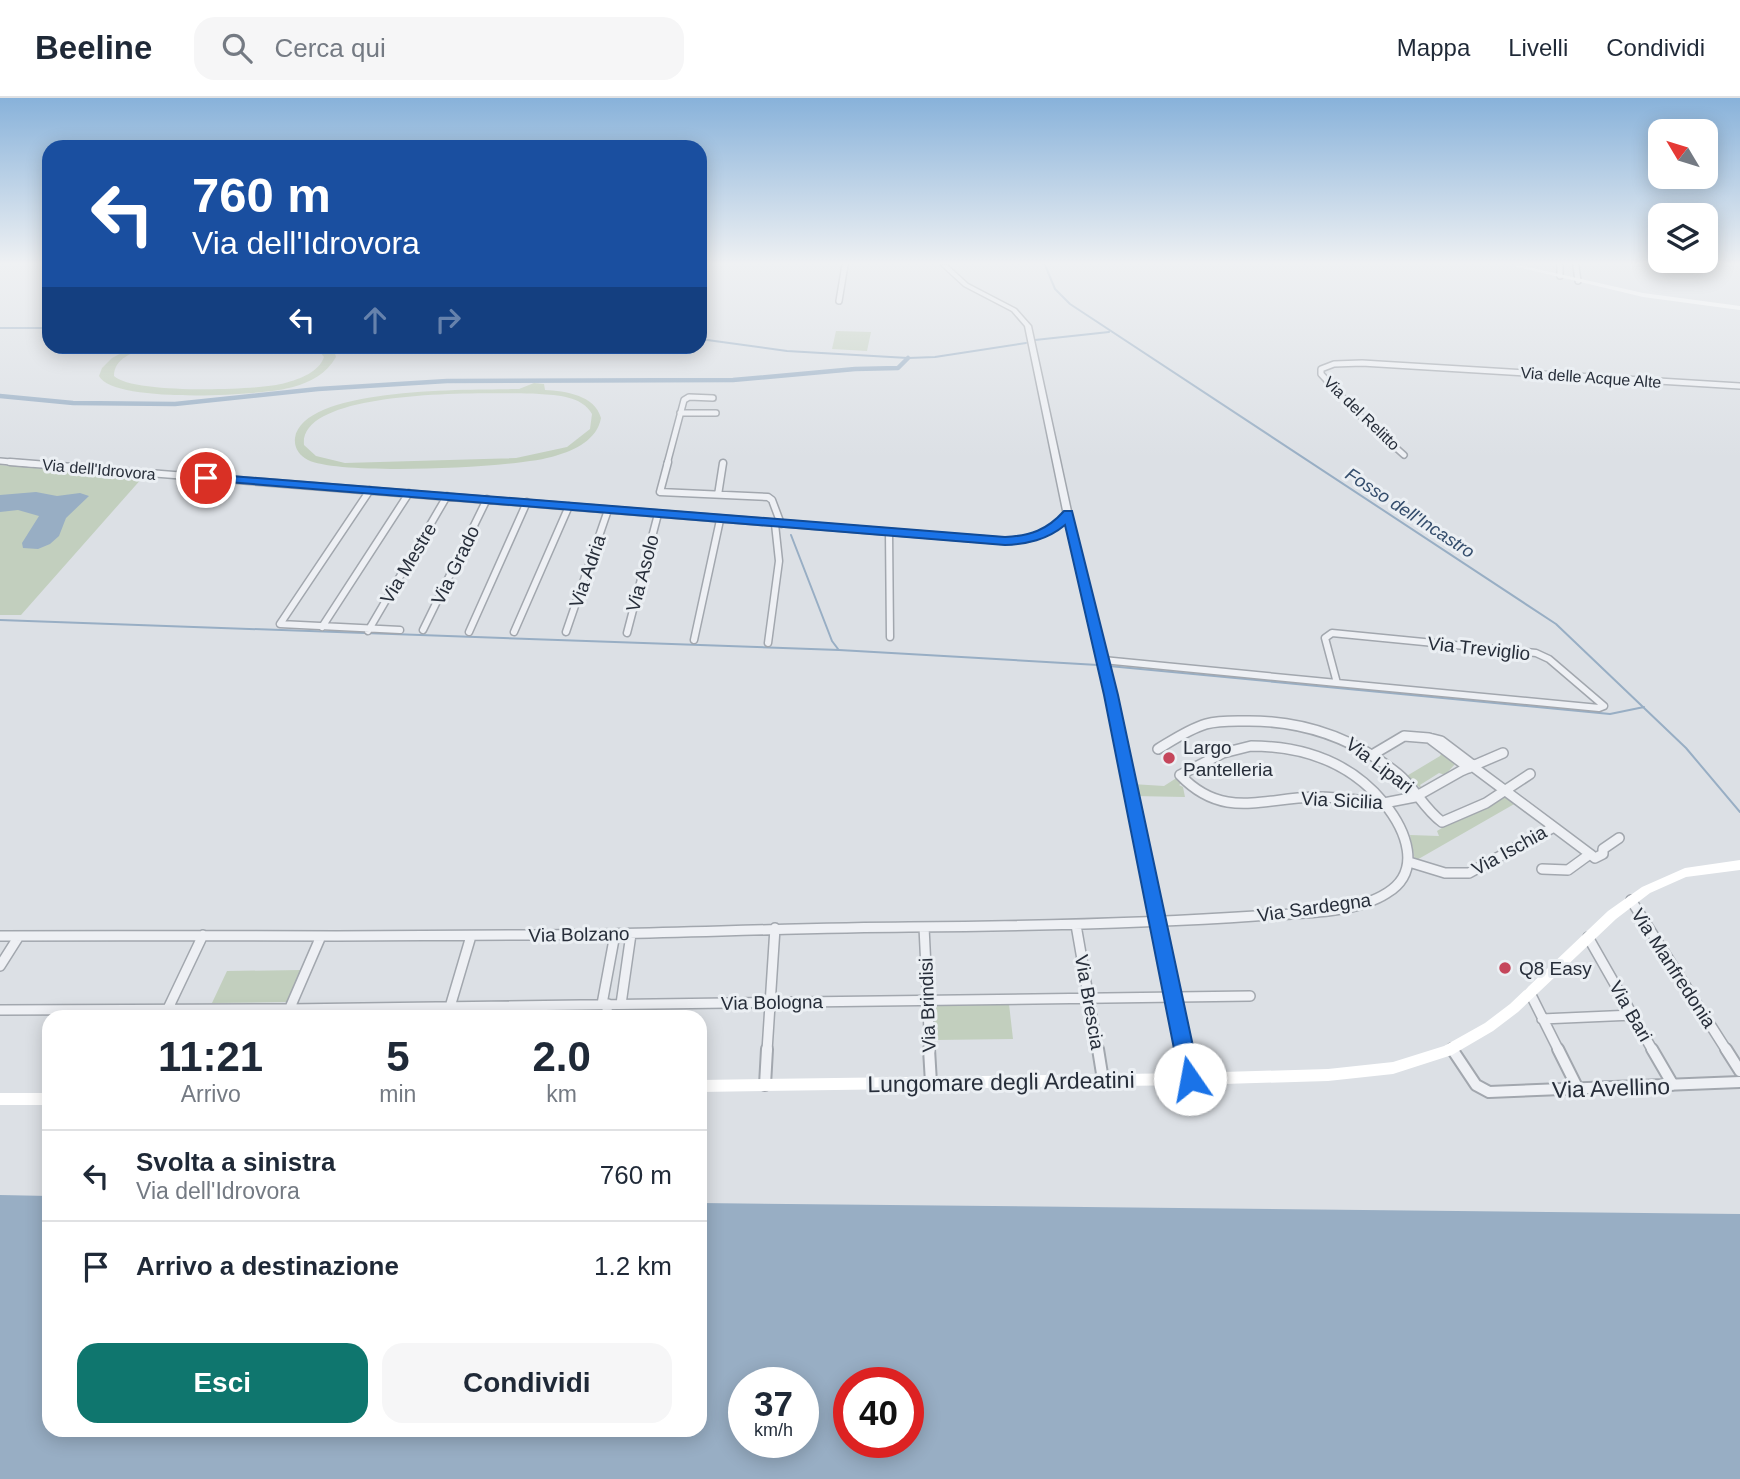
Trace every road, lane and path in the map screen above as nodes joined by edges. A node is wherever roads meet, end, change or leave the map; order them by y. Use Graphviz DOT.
graph roads {
  1 [pos="1029,329"];
  2 [pos="1320,371"];
  3 [pos="1740,386"];
  4 [pos="713,398"];
  5 [pos="680,413"];
  6 [pos="716,414"];
  7 [pos="1404,455"];
  8 [pos="0,461"];
  9 [pos="723,463"];
  10 [pos="370,490"];
  11 [pos="409,493"];
  12 [pos="718,495"];
  13 [pos="447,496"];
  14 [pos="487,499"];
  15 [pos="527,502"];
  16 [pos="569,506"];
  17 [pos="608,510"];
  18 [pos="1068,513"];
  19 [pos="658,514"];
  20 [pos="720,520"];
  21 [pos="778,524"];
  22 [pos="889,532"];
  23 [pos="322,627"];
  24 [pos="369,630"];
  25 [pos="400,630"];
  26 [pos="423,630"];
  27 [pos="469,632"];
  28 [pos="514,632"];
  29 [pos="566,632"];
  30 [pos="627,633"];
  31 [pos="890,637"];
  32 [pos="694,640"];
  33 [pos="768,643"];
  34 [pos="1103,660"];
  35 [pos="1337,682"];
  36 [pos="1158,749"];
  37 [pos="1503,753"];
  38 [pos="1372,755"];
  39 [pos="1472,767"];
  40 [pos="1530,774"];
  41 [pos="1504,790"];
  42 [pos="1419,795"];
  43 [pos="1384,803"];
  44 [pos="1554,827"];
  45 [pos="1619,838"];
  46 [pos="1590,854"];
  47 [pos="1409,862"];
  48 [pos="1740,865"];
  49 [pos="1542,869"];
  50 [pos="1631,900"];
  51 [pos="1158,923"];
  52 [pos="1076,925"];
  53 [pos="924,927"];
  54 [pos="775,928"];
  55 [pos="615,934"];
  56 [pos="631,934"];
  57 [pos="203,935"];
  58 [pos="0,936"];
  59 [pos="19,936"];
  60 [pos="321,936"];
  61 [pos="471,936"];
  62 [pos="1588,937"];
  63 [pos="0,966"];
  64 [pos="1530,993"];
  65 [pos="1173,996"];
  66 [pos="1251,996"];
  67 [pos="1088,997"];
  68 [pos="928,1000"];
  69 [pos="770,1002"];
  70 [pos="605,1004"];
  71 [pos="621,1004"];
  72 [pos="0,1010"];
  73 [pos="168,1010"];
  74 [pos="289,1010"];
  75 [pos="449,1010"];
  76 [pos="487,1010"];
  77 [pos="605,1010"];
  78 [pos="42,1011"];
  79 [pos="1633,1015"];
  80 [pos="1542,1018"];
  81 [pos="1452,1049"];
  82 [pos="1740,1071"];
  83 [pos="1190,1079"];
  84 [pos="1103,1080"];
  85 [pos="1740,1082"];
  86 [pos="931,1083"];
  87 [pos="765,1085"];
  88 [pos="1673,1085"];
  89 [pos="707,1086"];
  90 [pos="1578,1089"];
  91 [pos="0,1099"];
  92 [pos="42,1099"];
  1 -- 18 [label="street"];
  2 -- 3 [label="street, Via delle Acque Alte"];
  2 -- 7 [label="street, Via del Relitto"];
  4 -- 5 [label="street"];
  5 -- 6 [label="street"];
  5 -- 12 [label="street"];
  8 -- 10 [label="street, Via dell'Idrovora"];
  9 -- 12 [label="street"];
  10 -- 11 [label="street, Via dell'Idrovora"];
  10 -- 23 [label="street"];
  11 -- 13 [label="street, Via dell'Idrovora"];
  11 -- 23 [label="street"];
  12 -- 21 [label="street"];
  13 -- 14 [label="street, Via dell'Idrovora"];
  13 -- 24 [label="street, Via Mestre"];
  14 -- 15 [label="street, Via dell'Idrovora"];
  14 -- 26 [label="street, Via Grado"];
  15 -- 16 [label="street, Via dell'Idrovora"];
  15 -- 27 [label="street"];
  16 -- 17 [label="street, Via dell'Idrovora"];
  16 -- 28 [label="street"];
  17 -- 19 [label="street, Via dell'Idrovora"];
  17 -- 29 [label="street, Via Adria"];
  18 -- 22 [label="street, Via dell'Idrovora"];
  18 -- 34 [label="street"];
  19 -- 20 [label="street, Via dell'Idrovora"];
  19 -- 30 [label="street, Via Asolo"];
  20 -- 21 [label="street, Via dell'Idrovora"];
  20 -- 32 [label="street"];
  21 -- 22 [label="street, Via dell'Idrovora"];
  21 -- 33 [label="street"];
  22 -- 31 [label="street"];
  23 -- 24 [label="street"];
  24 -- 25 [label="street"];
  34 -- 35 [label="street, Via Treviglio"];
  34 -- 51 [label="street"];
  35 -- 35 [label="street, Via Treviglio"];
  36 -- 38 [label="street, Via Lipari"];
  37 -- 39 [label="street, Via Sicilia"];
  38 -- 39 [label="street, Via Ischia"];
  38 -- 42 [label="street, Via Lipari"];
  39 -- 41 [label="street, Via Ischia"];
  39 -- 42 [label="street, Via Sicilia"];
  40 -- 41 [label="street"];
  41 -- 42 [label="street, Via Lipari"];
  41 -- 44 [label="street, Via Ischia"];
  42 -- 43 [label="street, Via Sicilia"];
  43 -- 43 [label="street, Via Sicilia"];
  43 -- 47 [label="street"];
  44 -- 46 [label="street"];
  44 -- 47 [label="street, Via Ischia"];
  45 -- 46 [label="street"];
  46 -- 49 [label="street"];
  47 -- 51 [label="street, Via Sardegna"];
  48 -- 50 [label="main road, Lungomare degli Ardeatini"];
  50 -- 62 [label="main road, Lungomare degli Ardeatini"];
  50 -- 82 [label="street, Via Manfredonia"];
  51 -- 52 [label="street, Via Bolzano"];
  51 -- 65 [label="street"];
  52 -- 53 [label="street, Via Bolzano"];
  52 -- 67 [label="street, Via Brescia"];
  53 -- 54 [label="street, Via Bolzano"];
  53 -- 68 [label="street, Via Brindisi"];
  54 -- 56 [label="street, Via Bolzano"];
  54 -- 69 [label="street"];
  55 -- 56 [label="street, Via Bolzano"];
  55 -- 61 [label="street, Via Bolzano"];
  55 -- 70 [label="street"];
  56 -- 71 [label="street"];
  57 -- 59 [label="street, Via Bolzano"];
  57 -- 60 [label="street, Via Bolzano"];
  57 -- 73 [label="street"];
  58 -- 59 [label="street, Via Bolzano"];
  59 -- 63 [label="street"];
  60 -- 61 [label="street, Via Bolzano"];
  60 -- 74 [label="street"];
  61 -- 75 [label="street"];
  62 -- 64 [label="main road, Lungomare degli Ardeatini"];
  62 -- 79 [label="street, Via Bari"];
  64 -- 80 [label="street"];
  64 -- 81 [label="main road, Lungomare degli Ardeatini"];
  65 -- 66 [label="street, Via Bologna"];
  65 -- 67 [label="street, Via Bologna"];
  65 -- 83 [label="street"];
  67 -- 68 [label="street, Via Bologna"];
  67 -- 84 [label="street, Via Brescia"];
  68 -- 69 [label="street, Via Bologna"];
  68 -- 86 [label="street, Via Brindisi"];
  69 -- 71 [label="street, Via Bologna"];
  69 -- 87 [label="street"];
  70 -- 71 [label="street, Via Bologna"];
  70 -- 76 [label="street, Via Bologna"];
  70 -- 77 [label="street"];
  72 -- 78 [label="street, Via Bologna"];
  79 -- 80 [label="street"];
  79 -- 88 [label="street, Via Bari"];
  80 -- 90 [label="street"];
  81 -- 83 [label="main road, Lungomare degli Ardeatini"];
  81 -- 90 [label="street, Via Avellino"];
  83 -- 84 [label="main road, Lungomare degli Ardeatini"];
  84 -- 86 [label="main road, Lungomare degli Ardeatini"];
  85 -- 88 [label="street, Via Avellino"];
  86 -- 87 [label="main road, Lungomare degli Ardeatini"];
  87 -- 89 [label="main road, Lungomare degli Ardeatini"];
  88 -- 90 [label="street, Via Avellino"];
  91 -- 92 [label="main road"];
}
